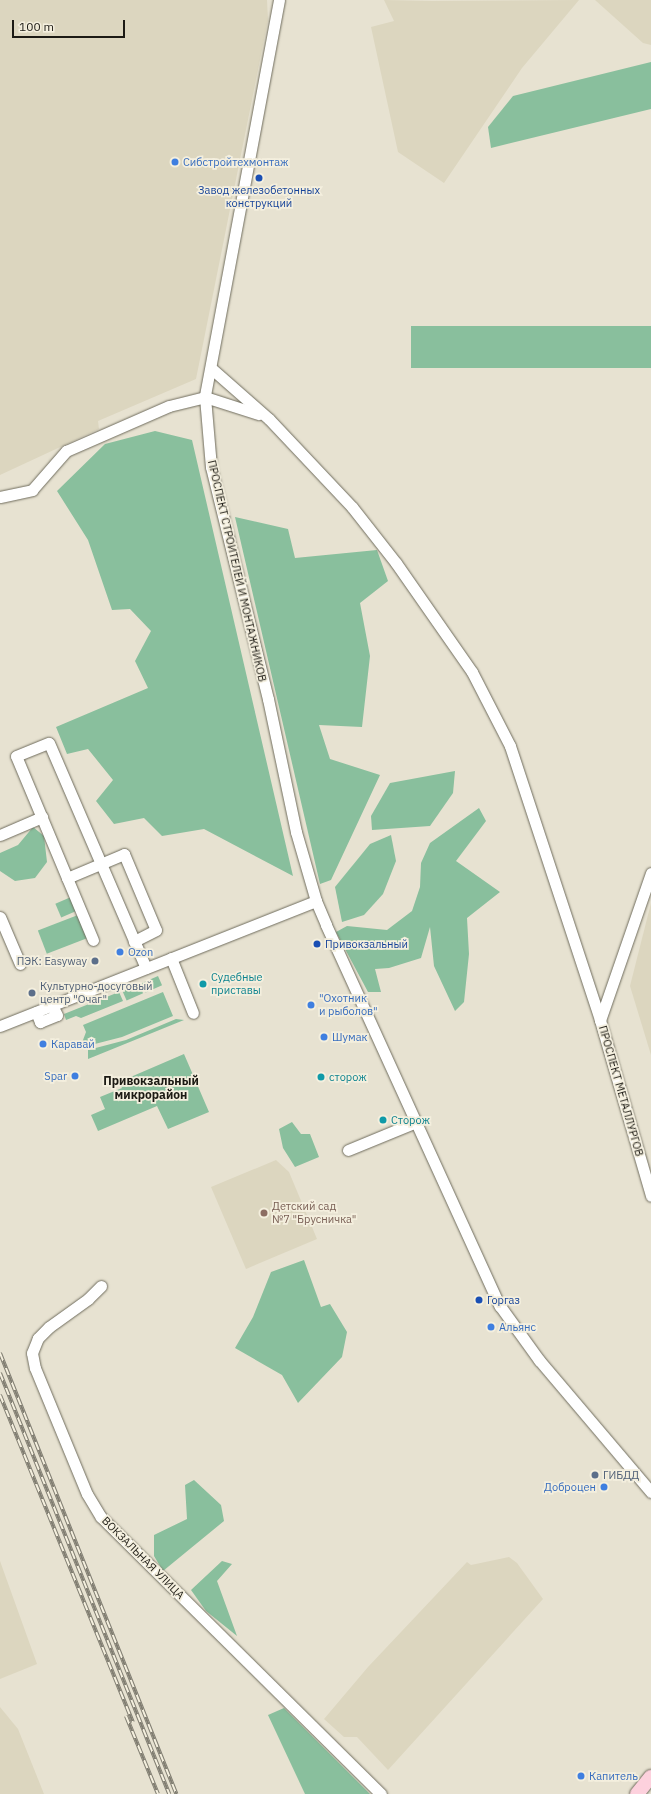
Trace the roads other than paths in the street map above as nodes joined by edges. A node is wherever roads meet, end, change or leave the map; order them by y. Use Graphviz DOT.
graph roads {
  1 [pos="279,0"];
  2 [pos="212,370"];
  3 [pos="205,397"];
  4 [pos="270,419"];
  5 [pos="0,497"];
  6 [pos="42,817"];
  7 [pos="0,835"];
  8 [pos="100,864"];
  9 [pos="651,873"];
  10 [pos="67,878"];
  11 [pos="316,901"];
  12 [pos="0,917"];
  13 [pos="93,940"];
  14 [pos="134,941"];
  15 [pos="171,958"];
  16 [pos="20,964"];
  17 [pos="146,968"];
  18 [pos="193,1013"];
  19 [pos="600,1020"];
  20 [pos="0,1026"];
  21 [pos="416,1122"];
  22 [pos="348,1150"];
  23 [pos="651,1196"];
  24 [pos="101,1286"];
  25 [pos="651,1492"];
  26 [pos="651,1777"];
  27 [pos="381,1794"];
  28 [pos="637,1794"];
  1 -- 2 [label="street, ПРОСПЕКТ СТРОИТЕЛЕЙ И МОНТАЖНИКОВ"];
  2 -- 3 [label="street, ПРОСПЕКТ СТРОИТЕЛЕЙ И МОНТАЖНИКОВ"];
  2 -- 4 [label="street"];
  3 -- 4 [label="street"];
  3 -- 5 [label="street"];
  3 -- 11 [label="street, ПРОСПЕКТ СТРОИТЕЛЕЙ И МОНТАЖНИКОВ"];
  4 -- 19 [label="street"];
  6 -- 7 [label="street"];
  6 -- 8 [label="street"];
  6 -- 10 [label="street"];
  8 -- 10 [label="street"];
  8 -- 14 [label="street"];
  8 -- 14 [label="street"];
  9 -- 19 [label="street, ПРОСПЕКТ МЕТАЛЛУРГОВ"];
  10 -- 13 [label="street"];
  11 -- 15 [label="street"];
  11 -- 21 [label="street, ПРОСПЕКТ СТРОИТЕЛЕЙ И МОНТАЖНИКОВ"];
  12 -- 16 [label="street"];
  14 -- 17 [label="street"];
  15 -- 17 [label="street"];
  15 -- 18 [label="street"];
  17 -- 20 [label="street"];
  19 -- 23 [label="street, ПРОСПЕКТ МЕТАЛЛУРГОВ"];
  21 -- 22 [label="street"];
  21 -- 25 [label="street, ПРОСПЕКТ СТРОИТЕЛЕЙ И МОНТАЖНИКОВ"];
  24 -- 27 [label="street, ВОКЗАЛЬНАЯ УЛИЦА"];
  26 -- 28 [label="main road"];
}
